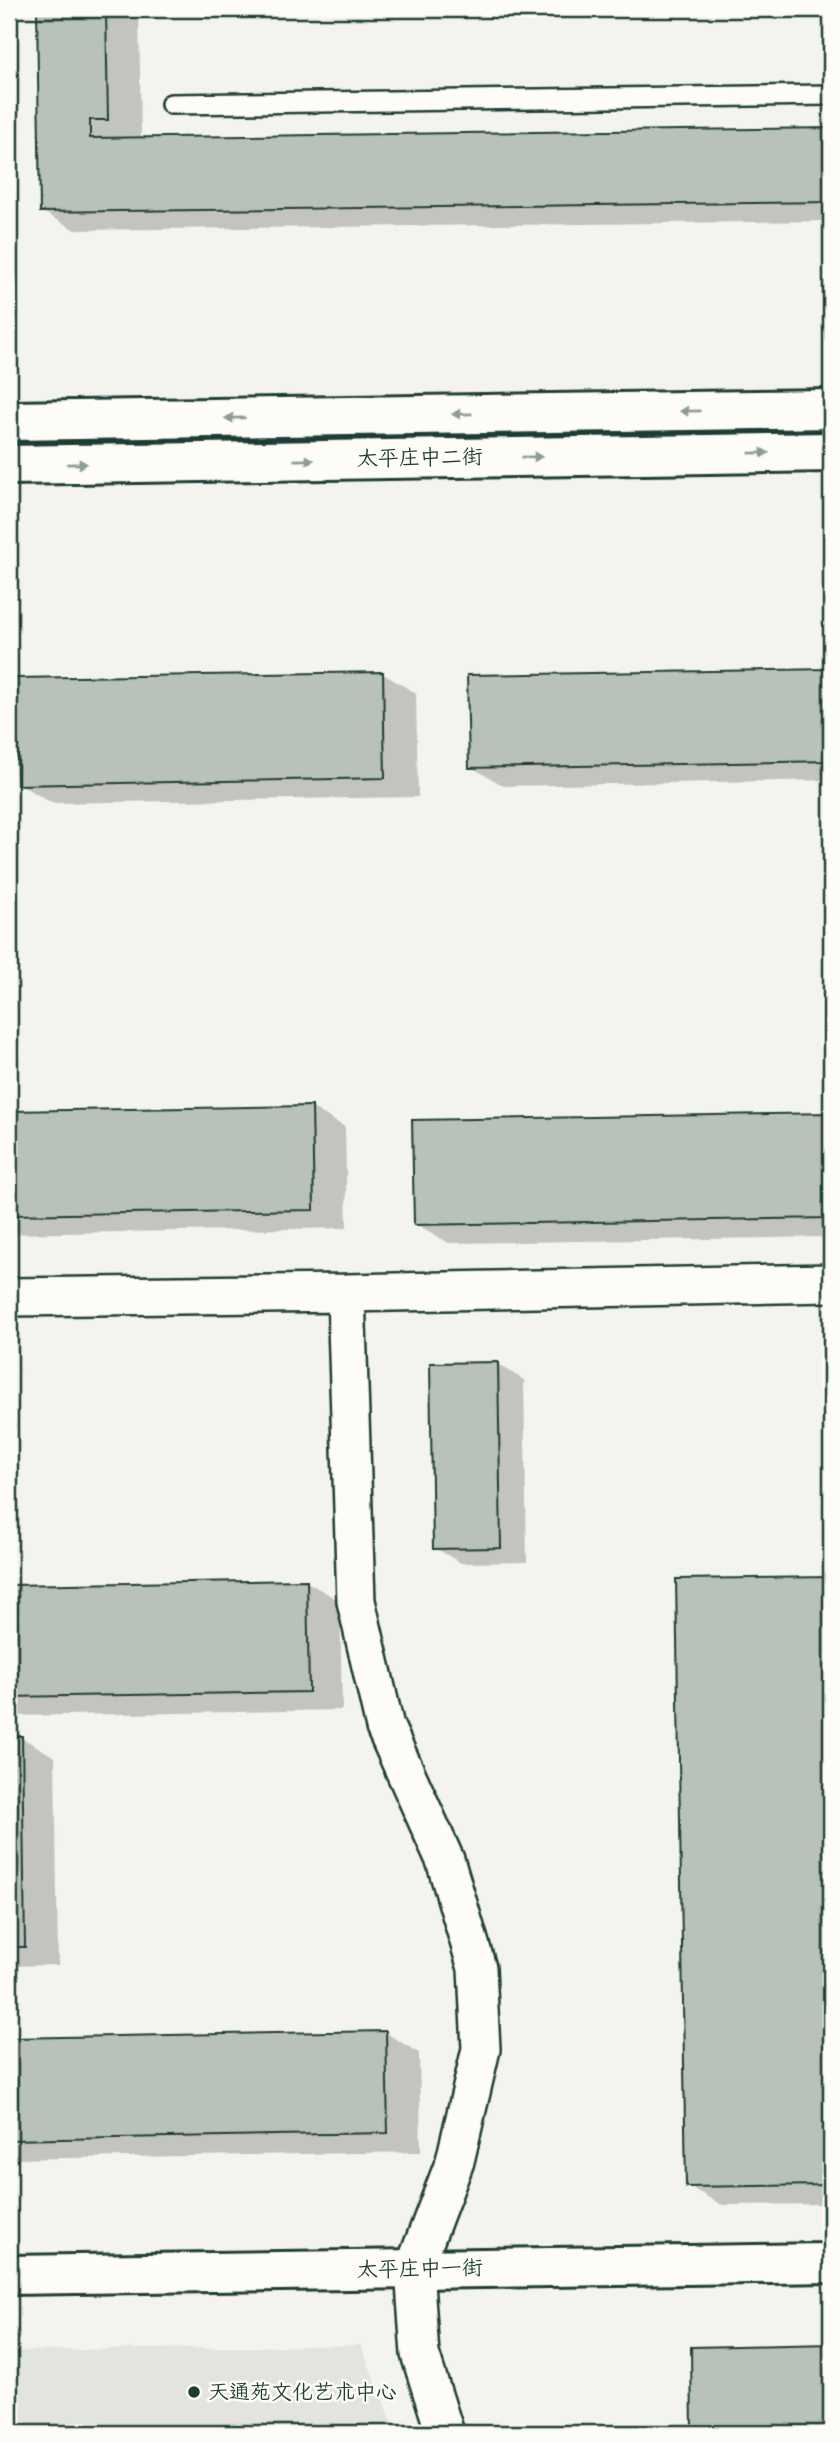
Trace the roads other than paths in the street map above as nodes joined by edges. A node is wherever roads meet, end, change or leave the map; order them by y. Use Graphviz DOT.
graph roads {
  1 [pos="831,95"];
  2 [pos="171,104"];
  3 [pos="831,409"];
  4 [pos="9,421"];
  5 [pos="831,452"];
  6 [pos="9,465"];
  7 [pos="831,1283"];
  8 [pos="346,1293"];
  9 [pos="9,1297"];
  10 [pos="831,2263"];
  11 [pos="414,2269"];
  12 [pos="9,2275"];
  13 [pos="445,2433"];
  1 -- 2 [label="lane"];
  3 -- 4 [label="main road, 太平庄中二街, one-way"];
  6 -- 5 [label="main road, 太平庄中二街, one-way"];
  7 -- 8 [label="street"];
  8 -- 9 [label="street"];
  8 -- 11 [label="street"];
  10 -- 11 [label="main road, 太平庄中一街"];
  11 -- 12 [label="main road, 太平庄中一街"];
  11 -- 13 [label="street"];
}
